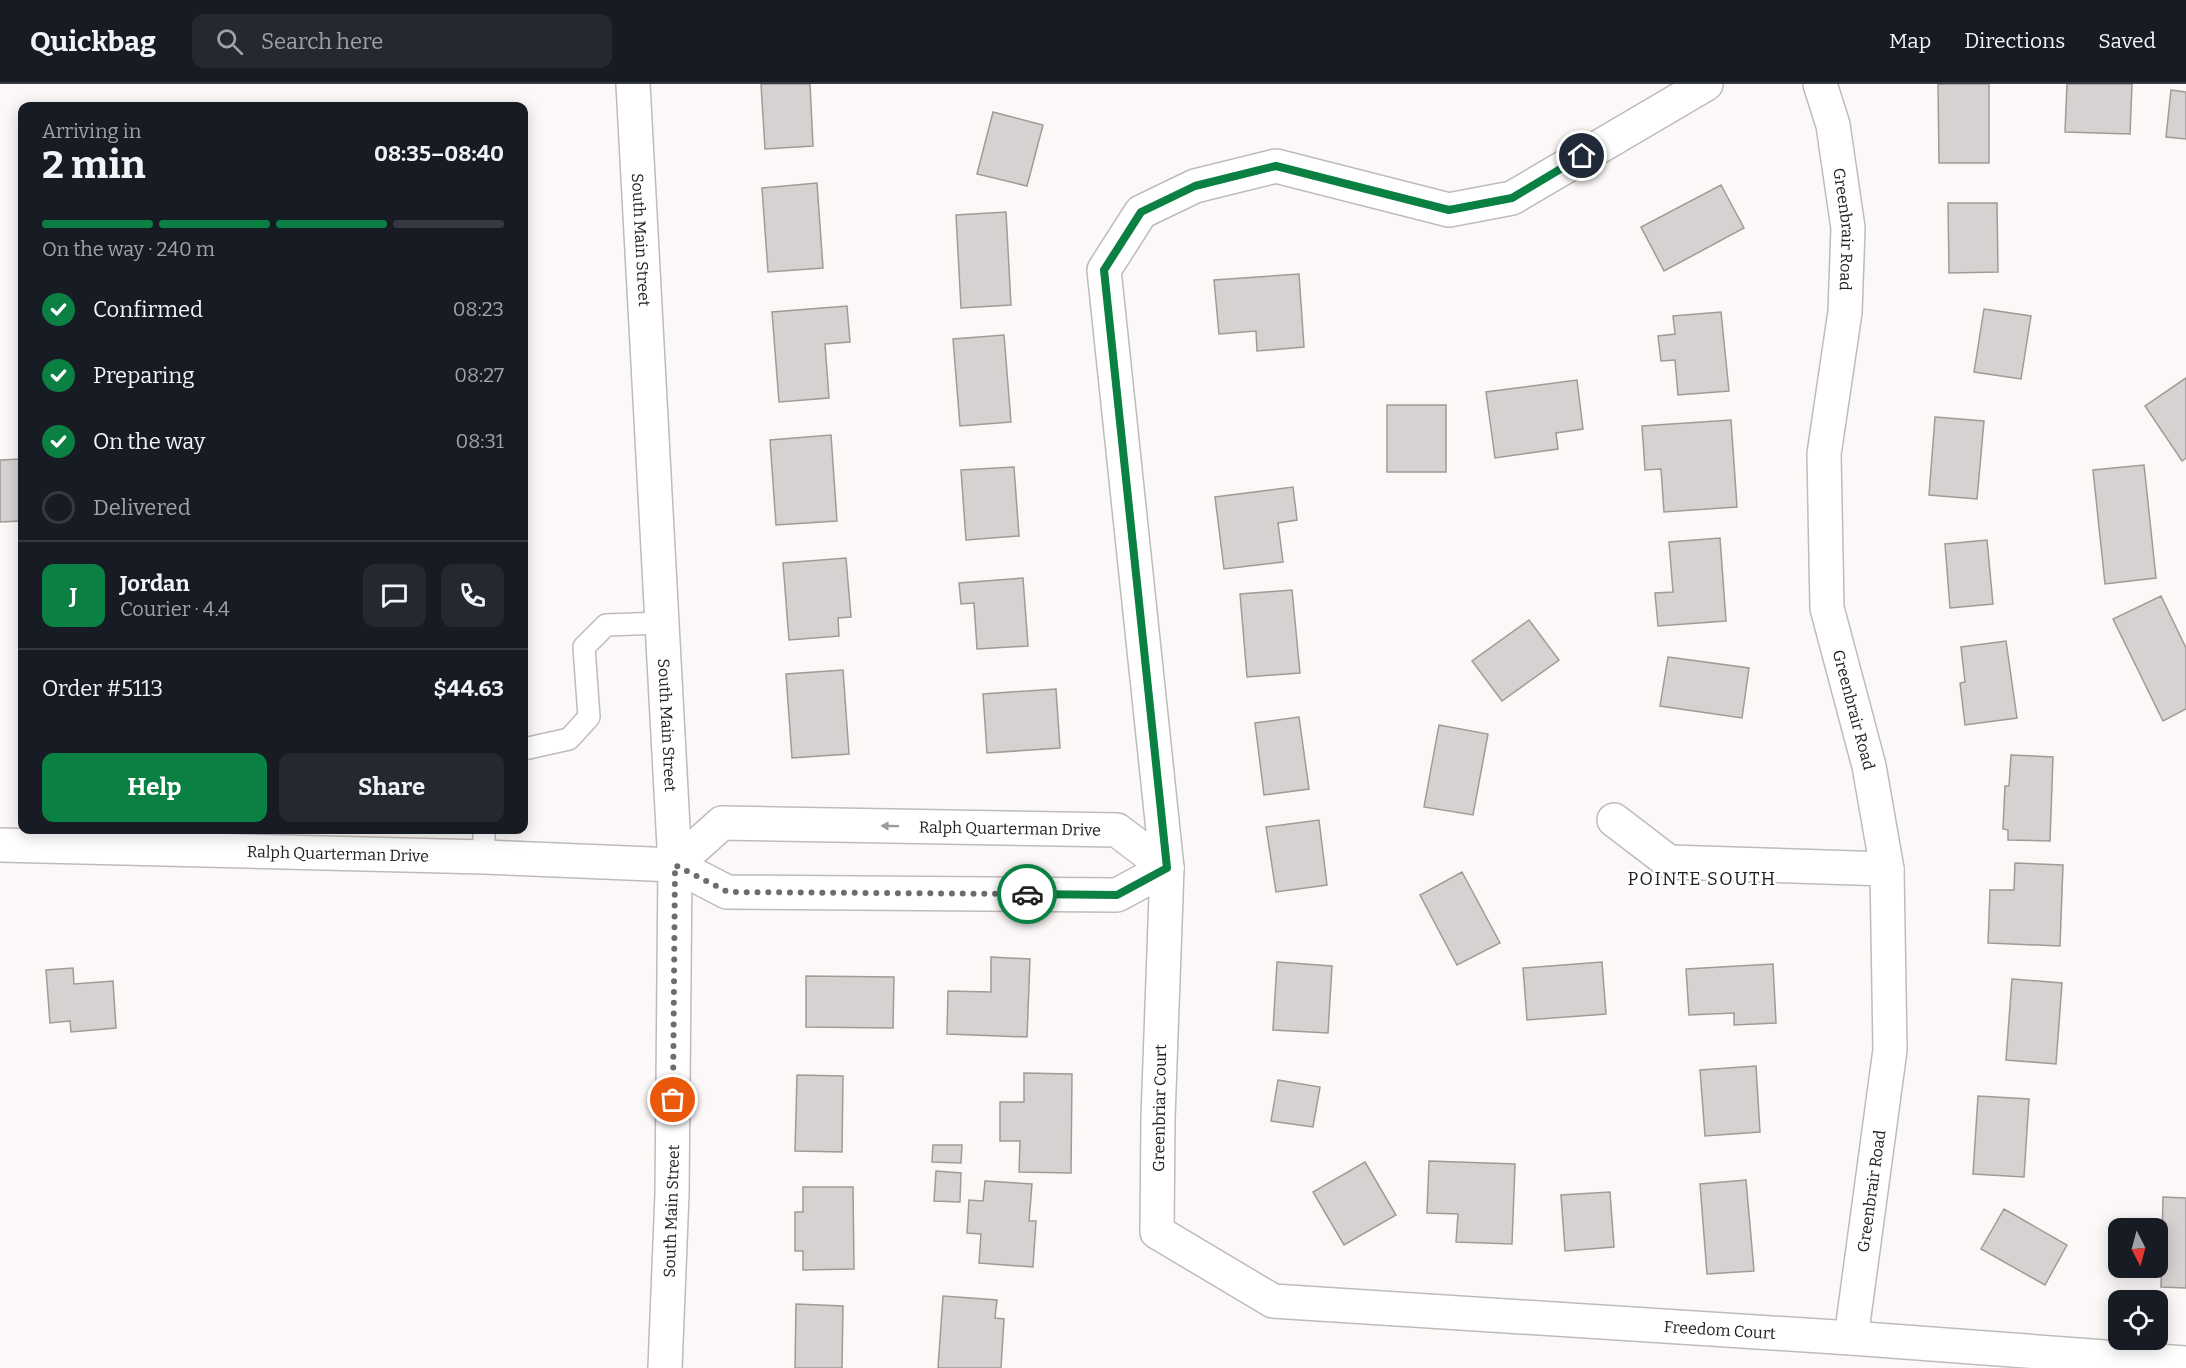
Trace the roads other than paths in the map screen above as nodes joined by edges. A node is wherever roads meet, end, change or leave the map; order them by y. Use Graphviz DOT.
graph roads {
  1 [pos="633,84"];
  2 [pos="1706,84"];
  3 [pos="1820,84"];
  4 [pos="662,623"];
  5 [pos="528,747"];
  6 [pos="1614,820"];
  7 [pos="484,843"];
  8 [pos="0,845"];
  9 [pos="675,865"];
  10 [pos="1167,868"];
  11 [pos="1887,869"];
  12 [pos="1256,1292"];
  13 [pos="1851,1338"];
  14 [pos="2186,1363"];
  15 [pos="665,1368"];
  1 -- 4 [label="street, South Main Street"];
  2 -- 10 [label="street"];
  3 -- 11 [label="street, Greenbrair Road"];
  4 -- 5 [label="lane"];
  4 -- 9 [label="street, South Main Street"];
  6 -- 11 [label="street"];
  7 -- 8 [label="street, Ralph Quarterman Drive"];
  7 -- 9 [label="street, Ralph Quarterman Drive"];
  9 -- 10 [label="street, Ralph Quarterman Drive"];
  10 -- 9 [label="street, Ralph Quarterman Drive, one-way"];
  9 -- 15 [label="street, South Main Street"];
  10 -- 12 [label="street, Greenbriar Court"];
  11 -- 13 [label="street, Greenbrair Road"];
  12 -- 13 [label="street, Freedom Court"];
  13 -- 14 [label="street, Freedom Court"];
}
